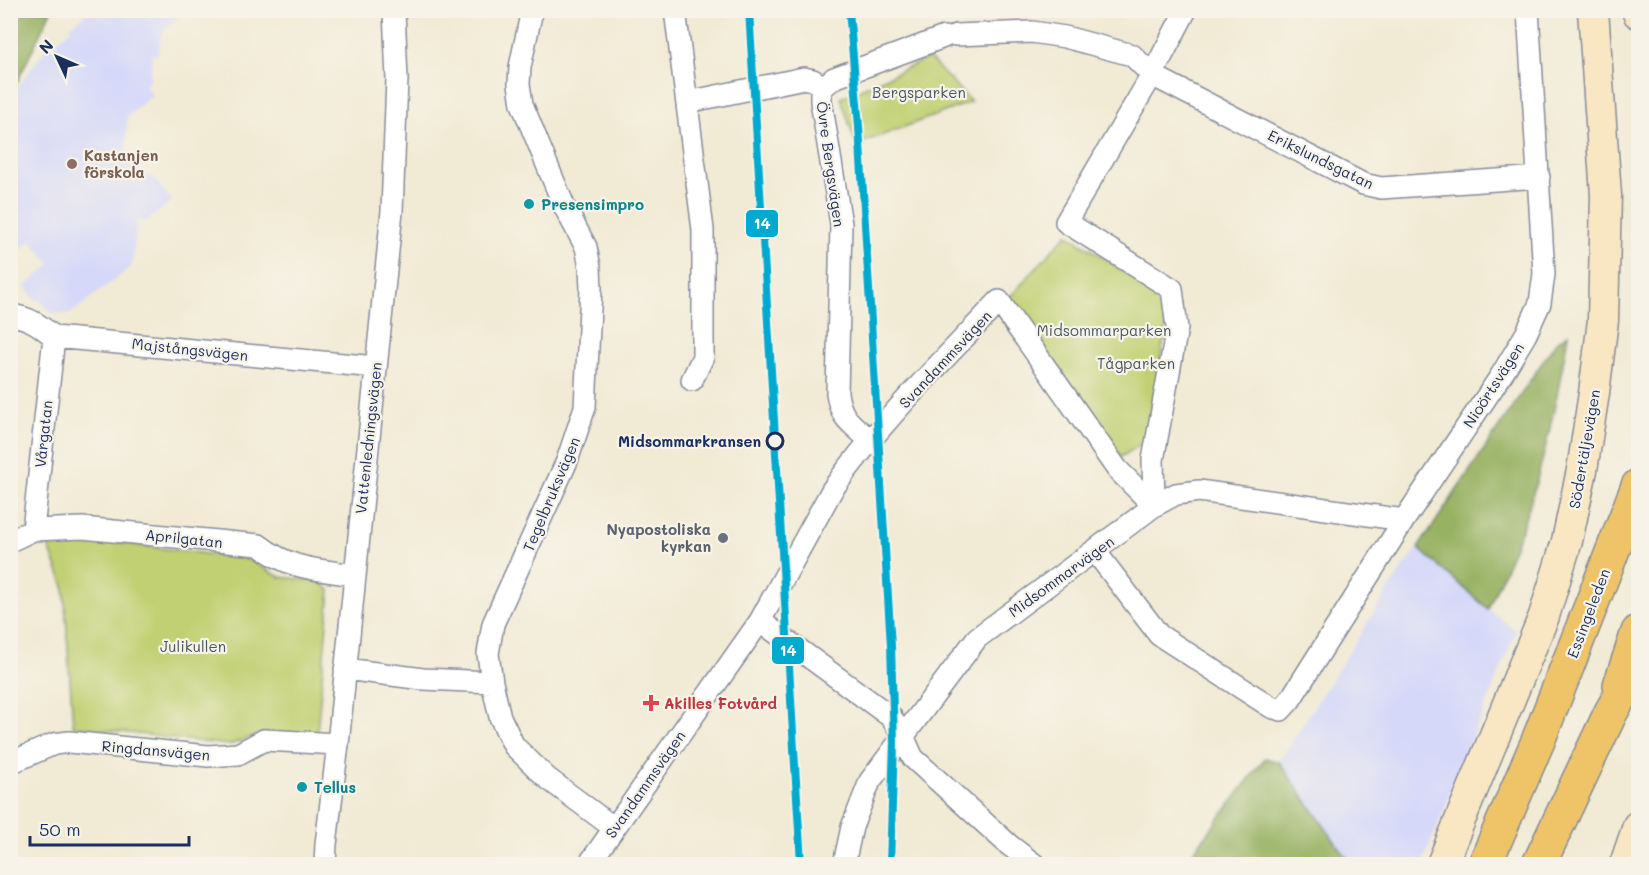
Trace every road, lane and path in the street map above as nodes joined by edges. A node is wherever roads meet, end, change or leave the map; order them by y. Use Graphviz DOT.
graph roads {
  1 [pos="394,10"];
  2 [pos="532,10"];
  3 [pos="675,10"];
  4 [pos="1186,10"];
  5 [pos="1528,10"];
  6 [pos="1593,10"];
  7 [pos="1152,75"];
  8 [pos="823,87"];
  9 [pos="688,102"];
  10 [pos="1539,177"];
  11 [pos="10,315"];
  12 [pos="54,337"];
  13 [pos="376,367"];
  14 [pos="692,380"];
  15 [pos="870,441"];
  16 [pos="1638,486"];
  17 [pos="1154,506"];
  18 [pos="1404,520"];
  19 [pos="33,530"];
  20 [pos="1638,537"];
  21 [pos="10,541"];
  22 [pos="1095,551"];
  23 [pos="354,575"];
  24 [pos="760,621"];
  25 [pos="1638,632"];
  26 [pos="1638,665"];
  27 [pos="345,669"];
  28 [pos="492,682"];
  29 [pos="1611,712"];
  30 [pos="903,736"];
  31 [pos="1538,741"];
  32 [pos="338,744"];
  33 [pos="10,763"];
  34 [pos="1638,826"];
  35 [pos="614,828"];
  36 [pos="326,864"];
  37 [pos="589,864"];
  38 [pos="844,864"];
  39 [pos="1034,864"];
  40 [pos="1442,864"];
  41 [pos="1485,864"];
  42 [pos="1539,864"];
  43 [pos="1625,864"];
  1 -- 13 [label="street, Vattenledningsvägen"];
  2 -- 28 [label="street, Tegelbruksvägen"];
  3 -- 9 [label="street"];
  4 -- 7 [label="street"];
  5 -- 10 [label="street, Nioörtsvägen"];
  6 -- 40 [label="main road, Södertäljevägen"];
  7 -- 8 [label="street, Erikslundsgatan"];
  7 -- 10 [label="street, Erikslundsgatan"];
  7 -- 17 [label="street"];
  8 -- 9 [label="street, Övre Bergsvägen"];
  8 -- 15 [label="street, Övre Bergsvägen"];
  9 -- 14 [label="street"];
  10 -- 18 [label="street, Nioörtsvägen"];
  11 -- 12 [label="street"];
  12 -- 13 [label="street, Majstångsvägen"];
  12 -- 19 [label="street, Vårgatan"];
  13 -- 23 [label="street, Vattenledningsvägen"];
  15 -- 17 [label="street, Svandammsvägen"];
  15 -- 24 [label="street, Svandammsvägen"];
  16 -- 31 [label="highway, Essingeleden"];
  17 -- 18 [label="street, Midsommarvägen"];
  17 -- 22 [label="street, Midsommarvägen"];
  18 -- 22 [label="street, Nioörtsvägen"];
  19 -- 21 [label="street, Aprilgatan"];
  19 -- 23 [label="street, Aprilgatan"];
  20 -- 31 [label="highway"];
  22 -- 30 [label="street, Midsommarvägen"];
  23 -- 27 [label="street, Vattenledningsvägen"];
  24 -- 30 [label="street"];
  24 -- 35 [label="street, Svandammsvägen"];
  25 -- 29 [label="highway"];
  26 -- 29 [label="highway"];
  27 -- 28 [label="street"];
  27 -- 32 [label="street, Vattenledningsvägen"];
  28 -- 35 [label="street, Tegelbruksvägen"];
  29 -- 42 [label="highway"];
  30 -- 38 [label="street, Midsommarvägen"];
  30 -- 39 [label="street"];
  31 -- 41 [label="highway"];
  32 -- 33 [label="street, Ringdansvägen"];
  32 -- 36 [label="street, Vattenledningsvägen"];
  34 -- 43 [label="main road"];
  35 -- 37 [label="street, Svandammsvägen"];
}
